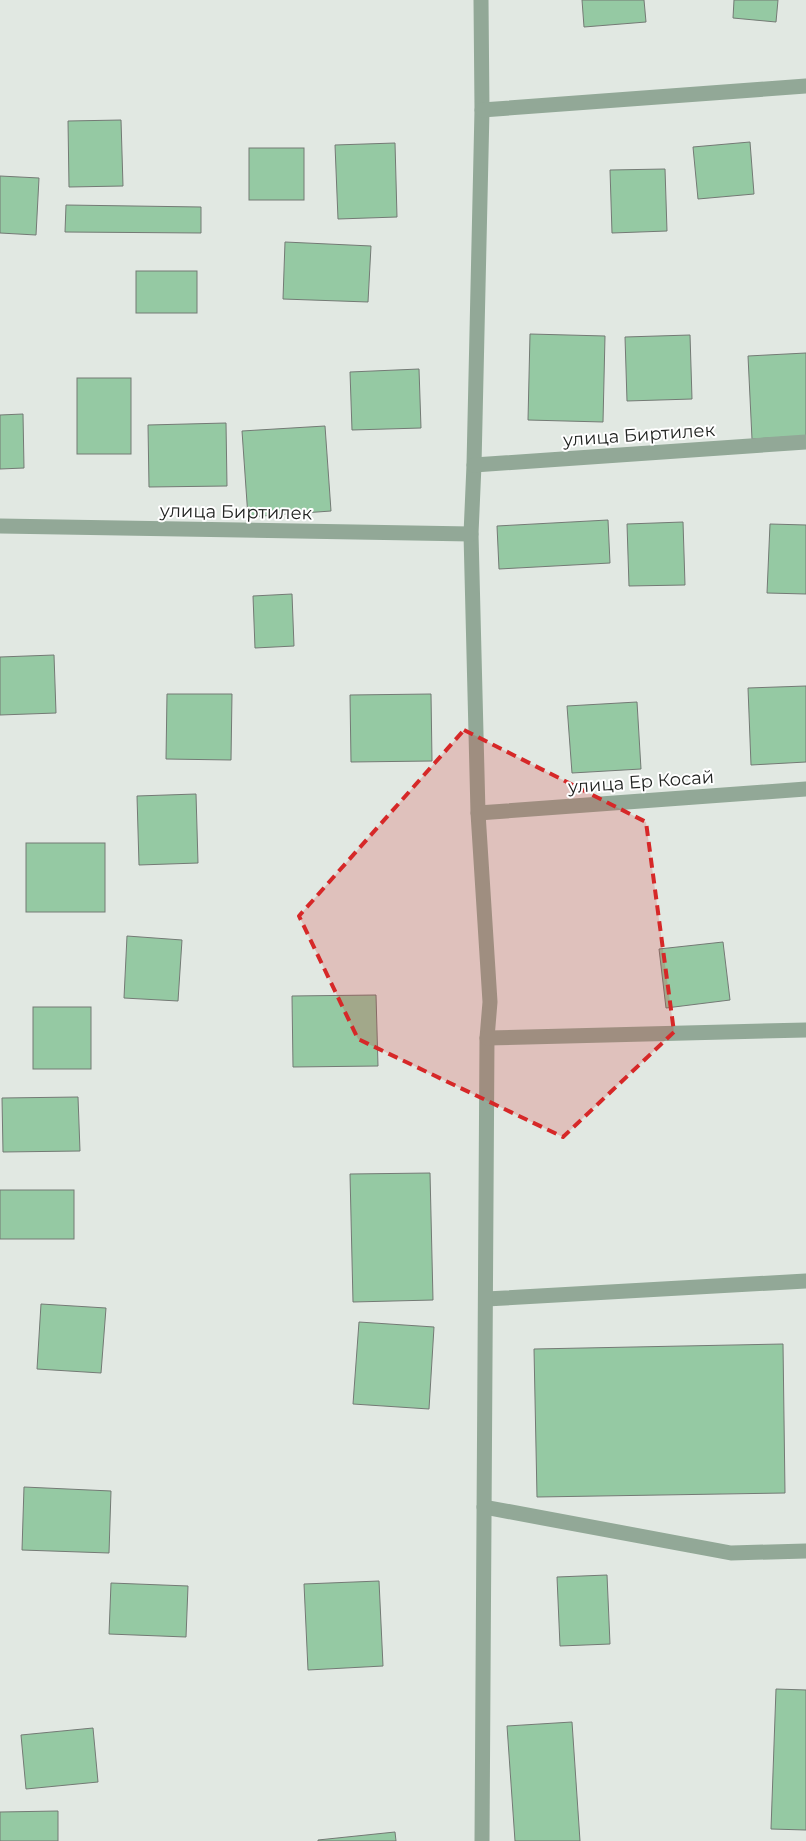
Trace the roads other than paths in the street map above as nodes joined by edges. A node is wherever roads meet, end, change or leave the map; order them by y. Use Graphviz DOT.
graph roads {
  1 [pos="481,0"];
  2 [pos="806,86"];
  3 [pos="482,110"];
  4 [pos="806,442"];
  5 [pos="474,465"];
  6 [pos="0,526"];
  7 [pos="471,534"];
  8 [pos="806,789"];
  9 [pos="478,813"];
  10 [pos="806,1030"];
  11 [pos="487,1038"];
  12 [pos="806,1281"];
  13 [pos="486,1300"];
  14 [pos="484,1507"];
  15 [pos="806,1551"];
  16 [pos="482,1841"];
  1 -- 3 [label="street"];
  2 -- 3 [label="street"];
  3 -- 5 [label="street"];
  4 -- 5 [label="street, улица Биртилек"];
  5 -- 7 [label="street"];
  6 -- 7 [label="street, улица Биртилек"];
  7 -- 9 [label="street"];
  8 -- 9 [label="street, улица Ер Косай"];
  9 -- 11 [label="street"];
  10 -- 11 [label="street"];
  11 -- 13 [label="street"];
  12 -- 13 [label="street"];
  13 -- 14 [label="street"];
  14 -- 15 [label="street"];
  14 -- 16 [label="street"];
}
